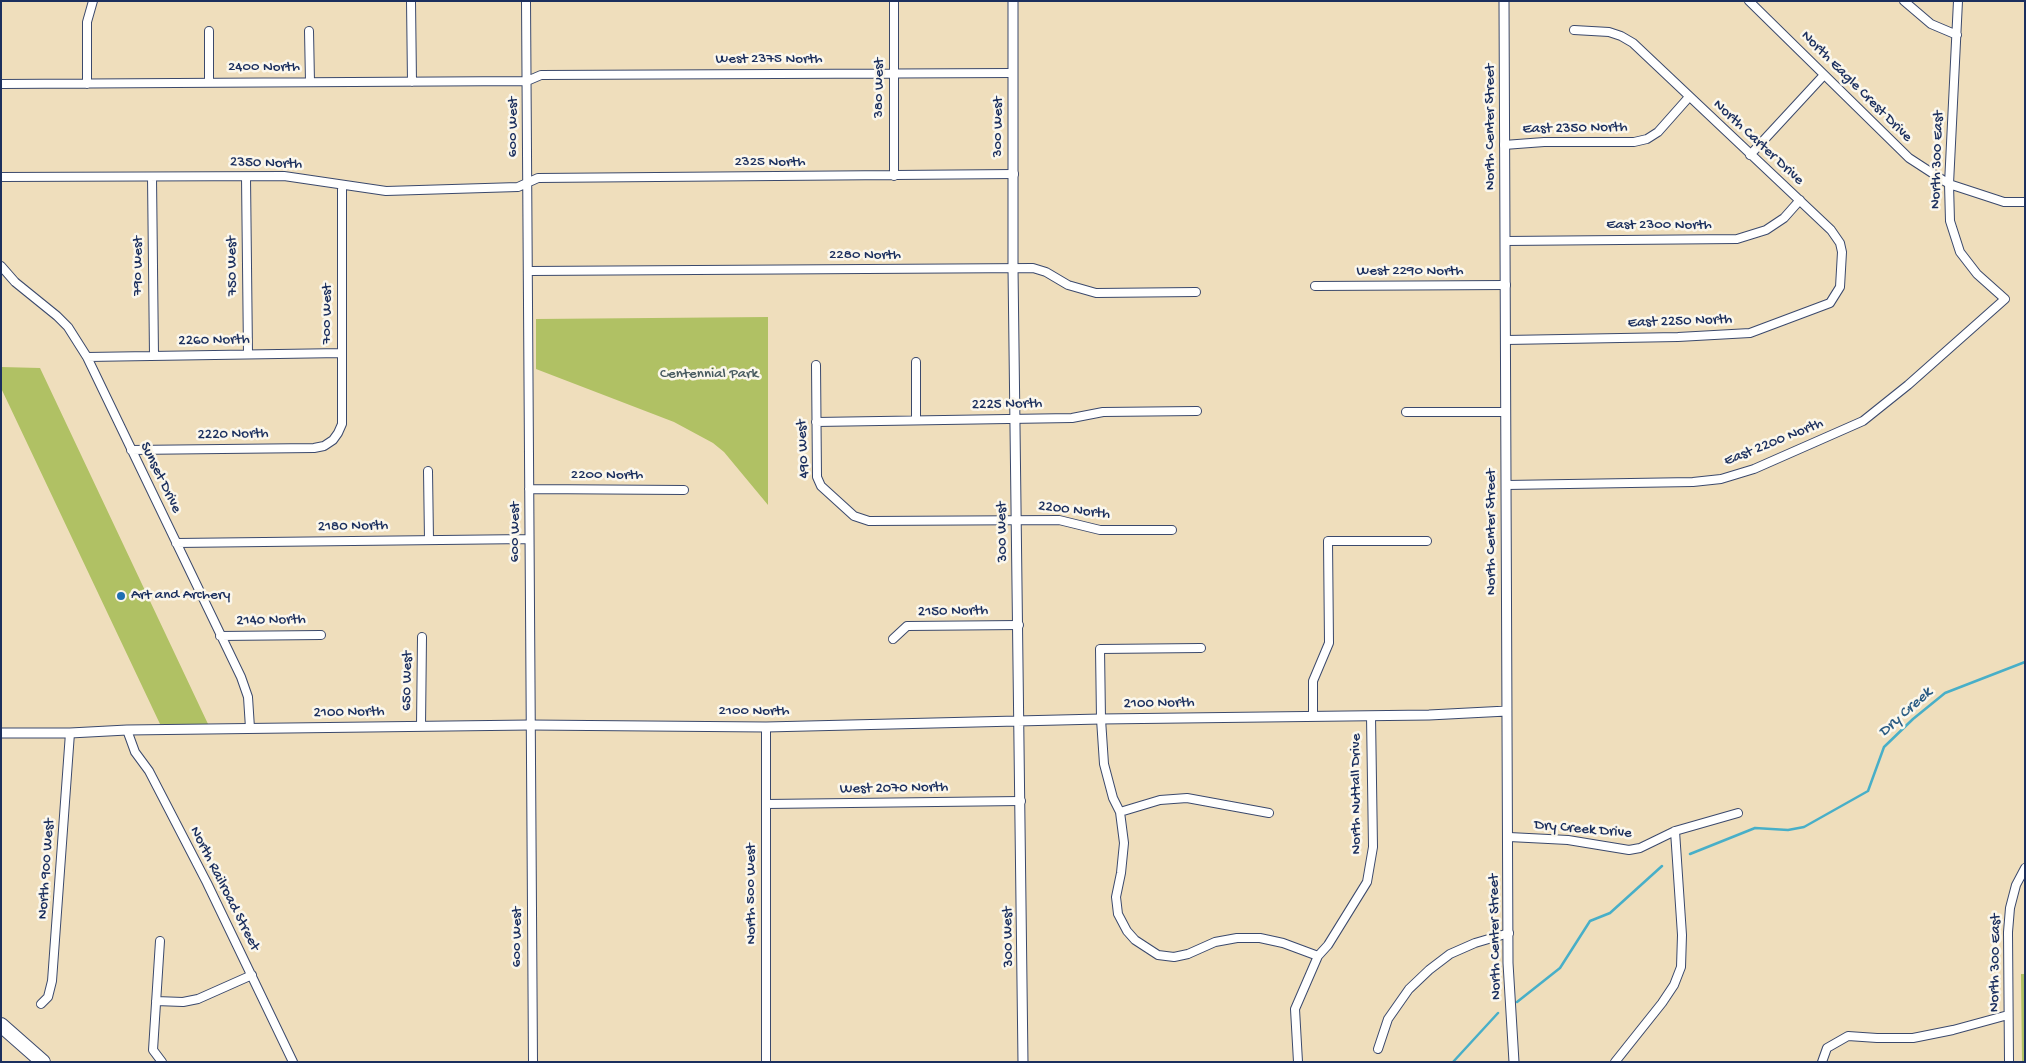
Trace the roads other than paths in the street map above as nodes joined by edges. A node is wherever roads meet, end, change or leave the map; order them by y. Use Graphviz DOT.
graph roads {
  1 [pos="93,1"];
  2 [pos="411,1"];
  3 [pos="526,1"];
  4 [pos="894,1"];
  5 [pos="1012,1"];
  6 [pos="1504,1"];
  7 [pos="1749,1"];
  8 [pos="1904,1"];
  9 [pos="1958,1"];
  10 [pos="1574,30"];
  11 [pos="209,31"];
  12 [pos="309,31"];
  13 [pos="1957,35"];
  14 [pos="1013,73"];
  15 [pos="894,74"];
  16 [pos="1824,75"];
  17 [pos="527,81"];
  18 [pos="209,82"];
  19 [pos="310,82"];
  20 [pos="412,82"];
  21 [pos="1,84"];
  22 [pos="87,84"];
  23 [pos="1689,97"];
  24 [pos="1504,145"];
  25 [pos="1750,155"];
  26 [pos="1014,174"];
  27 [pos="894,176"];
  28 [pos="1,177"];
  29 [pos="152,177"];
  30 [pos="246,177"];
  31 [pos="528,182"];
  32 [pos="1949,184"];
  33 [pos="342,185"];
  34 [pos="1800,200"];
  35 [pos="2025,202"];
  36 [pos="1506,241"];
  37 [pos="1,266"];
  38 [pos="1013,268"];
  39 [pos="529,271"];
  40 [pos="1315,286"];
  41 [pos="1506,286"];
  42 [pos="1840,286"];
  43 [pos="1196,292"];
  44 [pos="2005,299"];
  45 [pos="1506,340"];
  46 [pos="342,353"];
  47 [pos="248,354"];
  48 [pos="87,356"];
  49 [pos="154,356"];
  50 [pos="916,362"];
  51 [pos="816,365"];
  52 [pos="1197,411"];
  53 [pos="1406,412"];
  54 [pos="1505,412"];
  55 [pos="1016,419"];
  56 [pos="916,420"];
  57 [pos="816,422"];
  58 [pos="333,440"];
  59 [pos="131,450"];
  60 [pos="428,471"];
  61 [pos="1506,485"];
  62 [pos="529,489"];
  63 [pos="684,490"];
  64 [pos="854,516"];
  65 [pos="1017,520"];
  66 [pos="1172,530"];
  67 [pos="529,539"];
  68 [pos="429,540"];
  69 [pos="1427,541"];
  70 [pos="176,543"];
  71 [pos="1019,625"];
  72 [pos="321,634"];
  73 [pos="220,636"];
  74 [pos="422,637"];
  75 [pos="893,638"];
  76 [pos="1202,648"];
  77 [pos="1507,711"];
  78 [pos="1313,716"];
  79 [pos="1371,716"];
  80 [pos="1101,719"];
  81 [pos="1020,720"];
  82 [pos="530,725"];
  83 [pos="421,726"];
  84 [pos="766,727"];
  85 [pos="250,728"];
  86 [pos="127,730"];
  87 [pos="1,732"];
  88 [pos="70,734"];
  89 [pos="1021,801"];
  90 [pos="766,804"];
  91 [pos="1120,812"];
  92 [pos="1269,813"];
  93 [pos="1738,813"];
  94 [pos="1675,832"];
  95 [pos="1509,837"];
  96 [pos="2025,868"];
  97 [pos="1508,933"];
  98 [pos="160,941"];
  99 [pos="1318,956"];
  100 [pos="252,975"];
  101 [pos="156,1001"];
  102 [pos="41,1004"];
  103 [pos="2008,1015"];
  104 [pos="1,1025"];
  105 [pos="1378,1049"];
  106 [pos="43,1062"];
  107 [pos="162,1062"];
  108 [pos="293,1062"];
  109 [pos="533,1062"];
  110 [pos="766,1062"];
  111 [pos="1024,1062"];
  112 [pos="1298,1062"];
  113 [pos="1514,1062"];
  114 [pos="1615,1062"];
  115 [pos="1822,1062"];
  116 [pos="2008,1062"];
  1 -- 22 [label="street"];
  2 -- 20 [label="street"];
  3 -- 17 [label="street, 600 West"];
  4 -- 15 [label="street, 380 West"];
  5 -- 14 [label="street, 300 West"];
  6 -- 24 [label="street, North Center Street"];
  7 -- 16 [label="street, North Eagle Crest Drive"];
  8 -- 13 [label="street"];
  9 -- 13 [label="street, North 300 East"];
  10 -- 23 [label="street, North Carter Drive"];
  11 -- 18 [label="street"];
  12 -- 19 [label="street"];
  13 -- 32 [label="street, North 300 East"];
  14 -- 15 [label="street, West 2375 North"];
  14 -- 26 [label="street, 300 West"];
  15 -- 17 [label="street, West 2375 North"];
  15 -- 27 [label="street, 380 West"];
  16 -- 25 [label="street"];
  16 -- 32 [label="street, North Eagle Crest Drive"];
  17 -- 20 [label="street, 2400 North"];
  17 -- 31 [label="street, 600 West"];
  18 -- 19 [label="street, 2400 North"];
  18 -- 22 [label="street, 2400 North"];
  19 -- 20 [label="street, 2400 North"];
  21 -- 22 [label="street, 2400 North"];
  23 -- 24 [label="street, East 2350 North"];
  23 -- 25 [label="street, North Carter Drive"];
  24 -- 36 [label="street, North Center Street"];
  25 -- 34 [label="street, North Carter Drive"];
  26 -- 27 [label="street, 2325 North"];
  26 -- 38 [label="street, 300 West"];
  27 -- 31 [label="street, 2325 North"];
  28 -- 29 [label="street, 2350 North"];
  29 -- 30 [label="street, 2350 North"];
  29 -- 49 [label="street, 790 West"];
  30 -- 33 [label="street, 2350 North"];
  30 -- 47 [label="street, 750 West"];
  31 -- 33 [label="street, 2350 North"];
  31 -- 39 [label="street, 600 West"];
  32 -- 35 [label="street, North Eagle Crest Drive"];
  32 -- 44 [label="street, North 300 East"];
  33 -- 46 [label="street, 700 West"];
  34 -- 36 [label="street, East 2300 North"];
  34 -- 42 [label="street, North Carter Drive"];
  36 -- 41 [label="street, North Center Street"];
  37 -- 48 [label="street, Sunset Drive"];
  38 -- 39 [label="street, 2280 North"];
  38 -- 43 [label="street, 2280 North"];
  38 -- 55 [label="street, 300 West"];
  39 -- 62 [label="street, 600 West"];
  40 -- 41 [label="street, West 2290 North"];
  41 -- 45 [label="street, North Center Street"];
  42 -- 45 [label="street, East 2250 North"];
  44 -- 61 [label="street, East 2200 North"];
  45 -- 54 [label="street, North Center Street"];
  46 -- 47 [label="street, 2260 North"];
  46 -- 58 [label="street, 700 West"];
  47 -- 49 [label="street, 2260 North"];
  48 -- 49 [label="street, 2260 North"];
  48 -- 59 [label="street, Sunset Drive"];
  50 -- 56 [label="street"];
  51 -- 57 [label="street, 490 West"];
  52 -- 55 [label="street, 2225 North"];
  53 -- 54 [label="street"];
  54 -- 61 [label="street, North Center Street"];
  55 -- 56 [label="street, 2225 North"];
  55 -- 65 [label="street, 300 West"];
  56 -- 57 [label="street, 2225 North"];
  57 -- 64 [label="street, 490 West"];
  58 -- 59 [label="street, 2220 North"];
  59 -- 70 [label="street, Sunset Drive"];
  60 -- 68 [label="street"];
  61 -- 77 [label="street, North Center Street"];
  62 -- 63 [label="street, 2200 North"];
  62 -- 67 [label="street, 600 West"];
  64 -- 65 [label="street, 2200 North"];
  65 -- 66 [label="street, 2200 North"];
  65 -- 71 [label="street, 300 West"];
  67 -- 68 [label="street, 2180 North"];
  67 -- 82 [label="street, 600 West"];
  68 -- 70 [label="street, 2180 North"];
  69 -- 78 [label="street"];
  70 -- 73 [label="street, Sunset Drive"];
  71 -- 75 [label="street, 2150 North"];
  71 -- 81 [label="street, 300 West"];
  72 -- 73 [label="street, 2140 North"];
  73 -- 85 [label="street, Sunset Drive"];
  74 -- 83 [label="street, 650 West"];
  76 -- 80 [label="street"];
  77 -- 79 [label="street, 2100 North"];
  77 -- 95 [label="street, North Center Street"];
  78 -- 79 [label="street, 2100 North"];
  78 -- 80 [label="street, 2100 North"];
  79 -- 99 [label="street, North Nuttall Drive"];
  80 -- 81 [label="street, 2100 North"];
  80 -- 91 [label="street"];
  81 -- 84 [label="street, 2100 North"];
  81 -- 89 [label="street, 300 West"];
  82 -- 83 [label="street, 2100 North"];
  82 -- 84 [label="street, 2100 North"];
  82 -- 109 [label="street, 600 West"];
  83 -- 85 [label="street, 2100 North"];
  84 -- 90 [label="street, North 500 West"];
  85 -- 86 [label="street, 2100 North"];
  86 -- 88 [label="street, 2100 North"];
  86 -- 100 [label="street, North Railroad Street"];
  87 -- 88 [label="street, 2100 North"];
  88 -- 102 [label="street, North 900 West"];
  89 -- 90 [label="street, West 2070 North"];
  89 -- 111 [label="street, 300 West"];
  90 -- 110 [label="street, North 500 West"];
  91 -- 92 [label="street"];
  91 -- 99 [label="street"];
  93 -- 94 [label="street, Dry Creek Drive"];
  94 -- 95 [label="street, Dry Creek Drive"];
  94 -- 114 [label="street"];
  95 -- 97 [label="street, North Center Street"];
  96 -- 103 [label="street, North 300 East"];
  97 -- 105 [label="street"];
  97 -- 113 [label="street, North Center Street"];
  98 -- 101 [label="street"];
  99 -- 112 [label="street, North Nuttall Drive"];
  100 -- 101 [label="street"];
  100 -- 108 [label="street, North Railroad Street"];
  101 -- 107 [label="street"];
  103 -- 115 [label="street"];
  103 -- 116 [label="street, North 300 East"];
  104 -- 106 [label="highway"];
}
